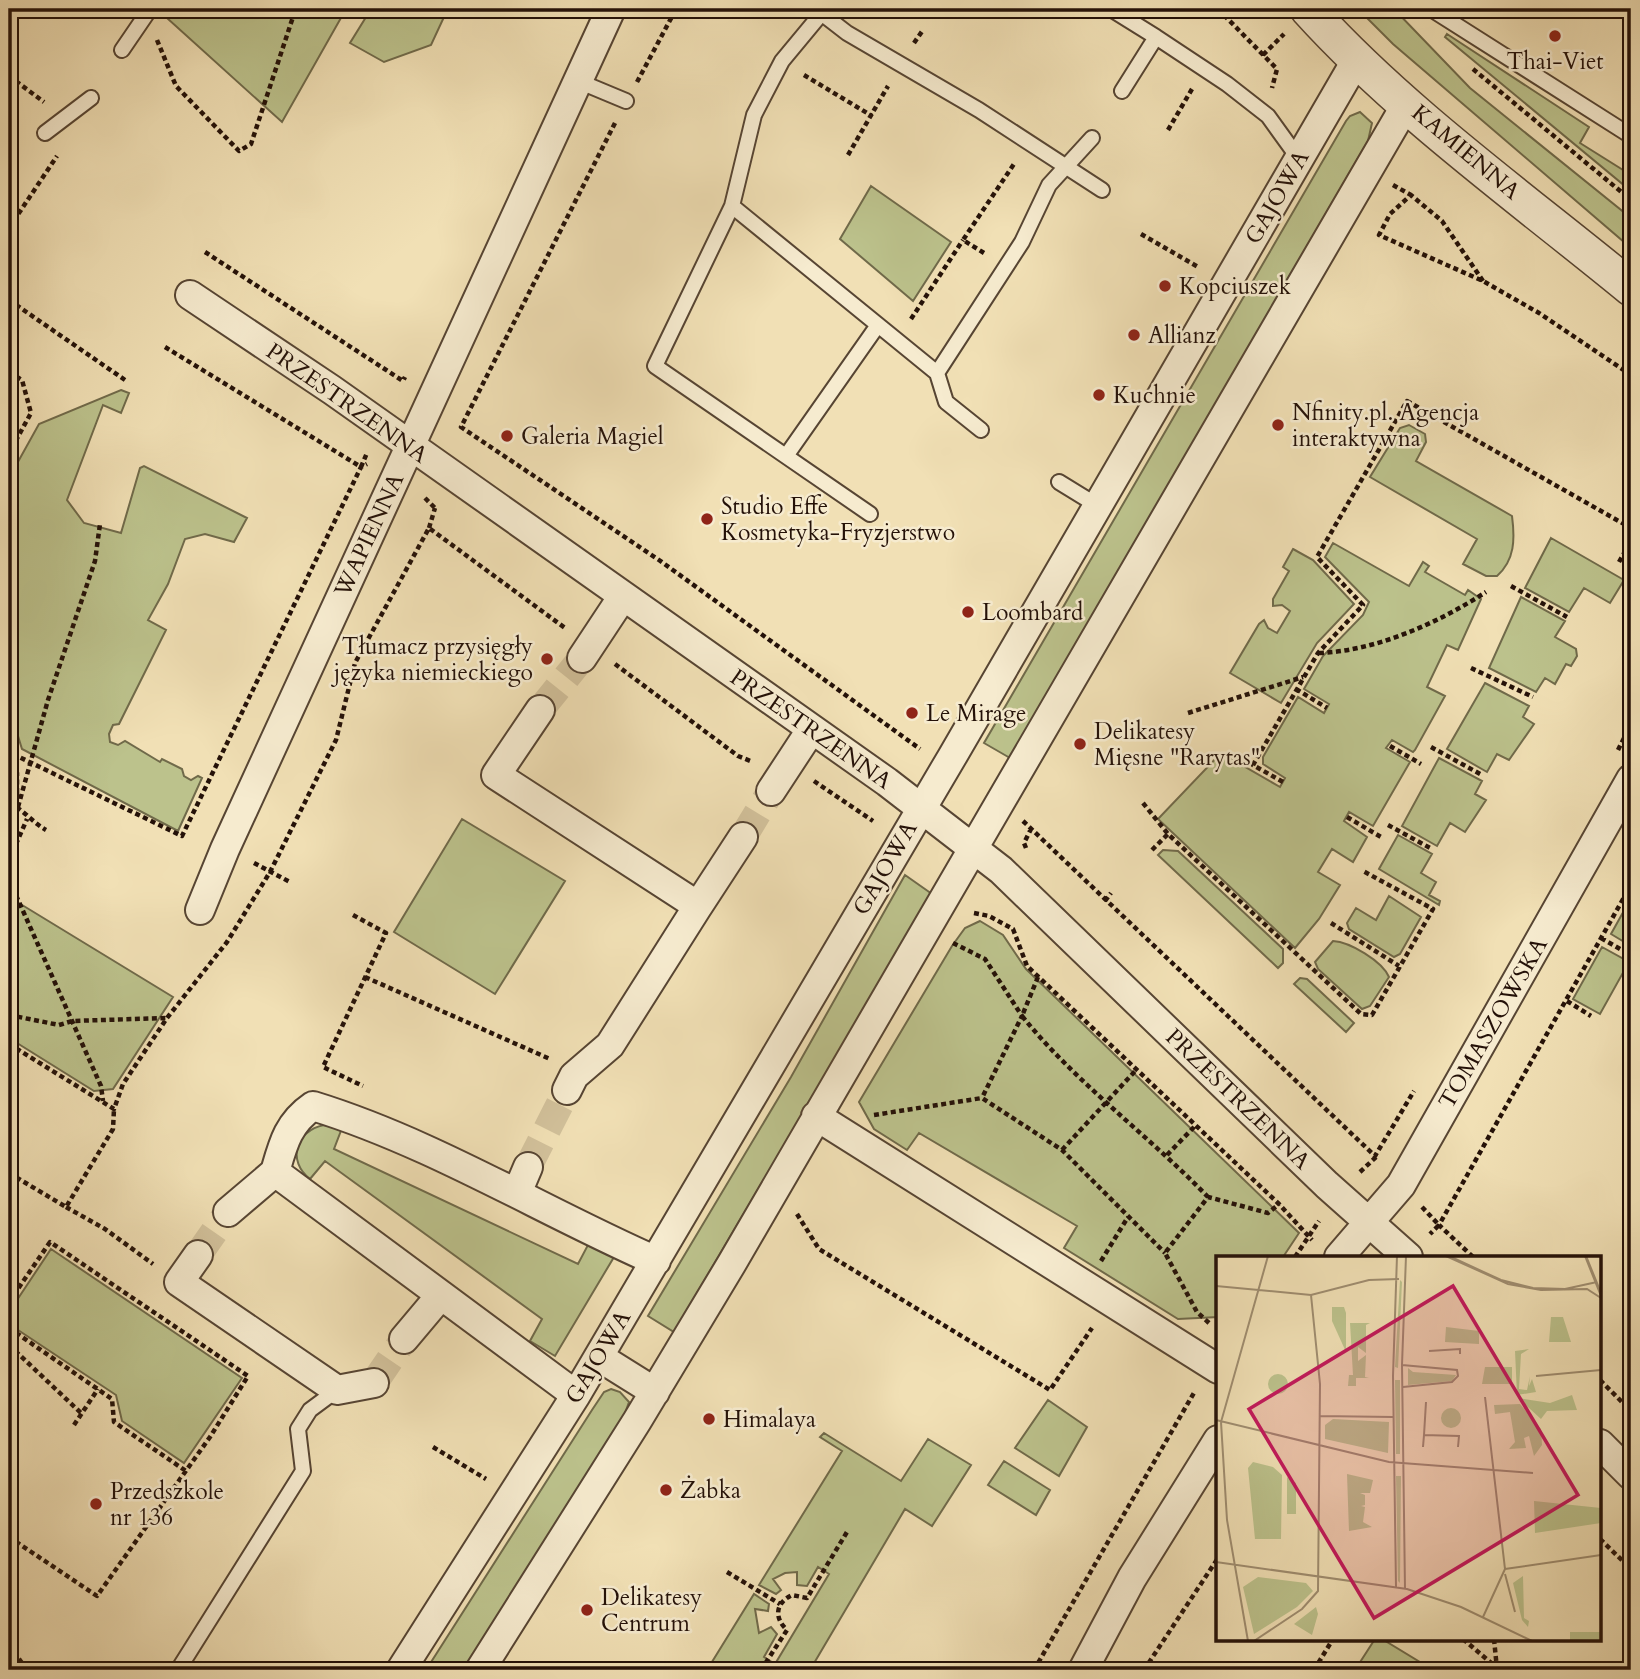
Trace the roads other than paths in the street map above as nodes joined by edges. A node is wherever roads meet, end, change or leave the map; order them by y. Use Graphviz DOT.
graph roads {
  1 [pos="611,9"];
  2 [pos="1111,9"];
  3 [pos="1431,9"];
  4 [pos="149,10"];
  5 [pos="819,11"];
  6 [pos="1298,20"];
  7 [pos="1156,37"];
  8 [pos="122,51"];
  9 [pos="1357,59"];
  10 [pos="578,81"];
  11 [pos="1122,91"];
  12 [pos="91,98"];
  13 [pos="626,102"];
  14 [pos="1407,103"];
  15 [pos="45,133"];
  16 [pos="1631,136"];
  17 [pos="1091,138"];
  18 [pos="1300,159"];
  19 [pos="1065,168"];
  20 [pos="1102,190"];
  21 [pos="732,206"];
  22 [pos="1631,288"];
  23 [pos="190,295"];
  24 [pos="877,325"];
  25 [pos="937,373"];
  26 [pos="981,430"];
  27 [pos="409,446"];
  28 [pos="786,456"];
  29 [pos="1059,482"];
  30 [pos="1098,506"];
  31 [pos="870,514"];
  32 [pos="623,596"];
  33 [pos="586,652"];
  34 [pos="540,710"];
  35 [pos="811,730"];
  36 [pos="1631,779"];
  37 [pos="777,782"];
  38 [pos="921,808"];
  39 [pos="743,837"];
  40 [pos="974,849"];
  41 [pos="698,906"];
  42 [pos="200,910"];
  43 [pos="567,1090"];
  44 [pos="828,1123"];
  45 [pos="528,1167"];
  46 [pos="275,1172"];
  47 [pos="517,1193"];
  48 [pos="228,1212"];
  49 [pos="1368,1223"];
  50 [pos="198,1255"];
  51 [pos="1340,1256"];
  52 [pos="1407,1256"];
  53 [pos="656,1261"];
  54 [pos="441,1295"];
  55 [pos="404,1339"];
  56 [pos="599,1357"];
  57 [pos="1216,1368"];
  58 [pos="374,1383"];
  59 [pos="338,1390"];
  60 [pos="655,1392"];
  61 [pos="576,1395"];
  62 [pos="1216,1443"];
  63 [pos="1602,1446"];
  64 [pos="1631,1475"];
  65 [pos="178,1670"];
  66 [pos="401,1670"];
  67 [pos="480,1670"];
  68 [pos="1083,1670"];
  1 -- 10 [label="street, WAPIENNA"];
  2 -- 7 [label="lane"];
  3 -- 16 [label="lane"];
  4 -- 8 [label="lane"];
  5 -- 19 [label="lane"];
  5 -- 21 [label="lane"];
  6 -- 9 [label="street, KAMIENNA"];
  7 -- 11 [label="lane"];
  7 -- 18 [label="lane"];
  9 -- 14 [label="street, KAMIENNA"];
  9 -- 18 [label="street, GAJOWA"];
  10 -- 13 [label="lane"];
  10 -- 27 [label="street, WAPIENNA"];
  12 -- 15 [label="lane"];
  14 -- 22 [label="street, KAMIENNA"];
  14 -- 40 [label="street"];
  17 -- 19 [label="lane"];
  18 -- 30 [label="street, GAJOWA"];
  19 -- 20 [label="lane"];
  19 -- 25 [label="lane"];
  21 -- 24 [label="lane"];
  21 -- 28 [label="lane"];
  23 -- 27 [label="street, PRZESTRZENNA"];
  24 -- 25 [label="lane"];
  24 -- 28 [label="lane"];
  25 -- 26 [label="lane"];
  27 -- 32 [label="street, PRZESTRZENNA"];
  27 -- 42 [label="street, WAPIENNA"];
  28 -- 31 [label="lane"];
  29 -- 30 [label="lane"];
  30 -- 38 [label="street, GAJOWA"];
  32 -- 33 [label="street"];
  32 -- 35 [label="street, PRZESTRZENNA"];
  34 -- 41 [label="street"];
  35 -- 37 [label="street"];
  35 -- 38 [label="street, PRZESTRZENNA"];
  36 -- 49 [label="street, TOMASZOWSKA"];
  38 -- 40 [label="street, PRZESTRZENNA"];
  38 -- 53 [label="street, GAJOWA"];
  39 -- 41 [label="street"];
  40 -- 44 [label="street"];
  40 -- 49 [label="street, PRZESTRZENNA"];
  41 -- 43 [label="street"];
  44 -- 57 [label="street"];
  44 -- 60 [label="street"];
  45 -- 47 [label="street"];
  46 -- 47 [label="street"];
  46 -- 48 [label="street"];
  46 -- 54 [label="street"];
  47 -- 53 [label="street"];
  49 -- 51 [label="street, TOMASZOWSKA"];
  49 -- 52 [label="street, PRZESTRZENNA"];
  50 -- 59 [label="street"];
  53 -- 56 [label="street, GAJOWA"];
  54 -- 55 [label="street"];
  54 -- 61 [label="street"];
  56 -- 60 [label="street"];
  56 -- 61 [label="street, GAJOWA"];
  58 -- 59 [label="street"];
  59 -- 65 [label="lane"];
  60 -- 67 [label="street"];
  61 -- 66 [label="street, GAJOWA"];
  62 -- 68 [label="street"];
  63 -- 64 [label="street"];
}
